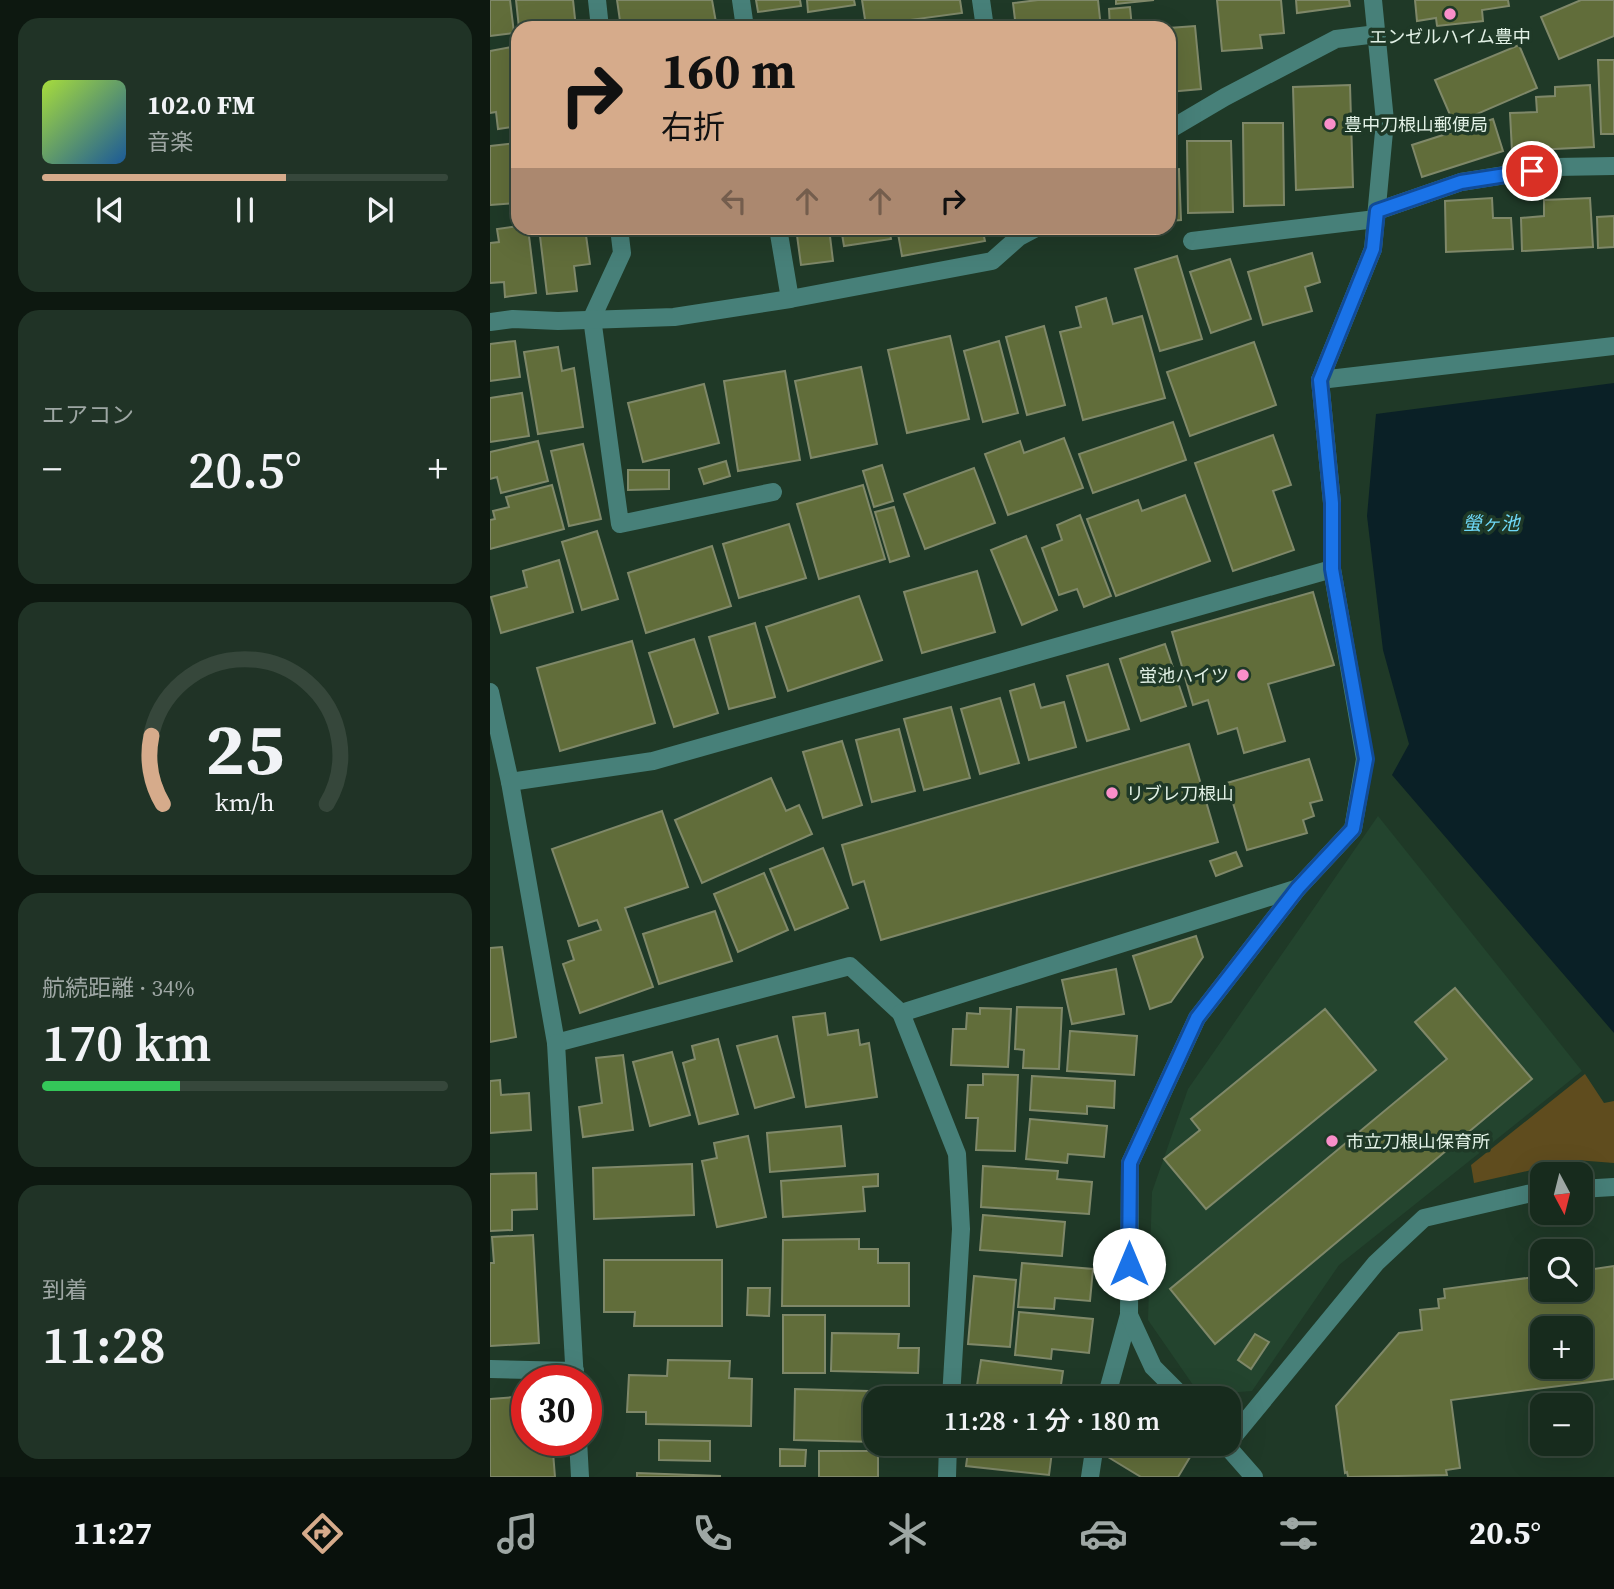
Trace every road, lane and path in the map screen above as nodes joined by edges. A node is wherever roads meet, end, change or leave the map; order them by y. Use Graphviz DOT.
graph roads {
  1 [pos="597,0"];
  2 [pos="741,0"];
  3 [pos="981,0"];
  4 [pos="1373,0"];
  5 [pos="599,21"];
  6 [pos="745,21"];
  7 [pos="984,21"];
  8 [pos="1377,34"];
  9 [pos="1176,126"];
  10 [pos="1614,166"];
  11 [pos="1376,215"];
  12 [pos="620,235"];
  13 [pos="779,235"];
  14 [pos="1015,235"];
  15 [pos="1192,241"];
  16 [pos="790,299"];
  17 [pos="592,318"];
  18 [pos="490,322"];
  19 [pos="1614,346"];
  20 [pos="1320,380"];
  21 [pos="773,492"];
  22 [pos="1332,569"];
  23 [pos="490,692"];
  24 [pos="510,782"];
  25 [pos="1298,888"];
  26 [pos="901,1013"];
  27 [pos="556,1043"];
  28 [pos="1614,1187"];
  29 [pos="1593,1188"];
  30 [pos="1530,1194"];
  31 [pos="1129,1315"];
  32 [pos="574,1365"];
  33 [pos="490,1369"];
  34 [pos="511,1371"];
  35 [pos="952,1386"];
  36 [pos="1109,1386"];
  37 [pos="1172,1386"];
  38 [pos="1241,1427"];
  39 [pos="579,1456"];
  40 [pos="948,1456"];
  41 [pos="1093,1456"];
  42 [pos="1237,1456"];
  43 [pos="580,1477"];
  44 [pos="947,1477"];
  45 [pos="1090,1477"];
  46 [pos="1254,1477"];
  1 -- 5 [label="street"];
  2 -- 6 [label="street"];
  3 -- 7 [label="street"];
  4 -- 8 [label="street"];
  8 -- 9 [label="street"];
  8 -- 11 [label="street"];
  10 -- 11 [label="street"];
  11 -- 15 [label="street"];
  11 -- 20 [label="street"];
  12 -- 17 [label="street"];
  13 -- 16 [label="street"];
  14 -- 16 [label="street"];
  16 -- 17 [label="street"];
  17 -- 18 [label="street"];
  17 -- 21 [label="street"];
  19 -- 20 [label="street"];
  20 -- 22 [label="street"];
  22 -- 24 [label="street"];
  22 -- 25 [label="street"];
  23 -- 24 [label="street"];
  24 -- 27 [label="street"];
  25 -- 26 [label="street"];
  25 -- 31 [label="street"];
  26 -- 27 [label="street"];
  26 -- 35 [label="street"];
  27 -- 32 [label="street"];
  28 -- 29 [label="street"];
  30 -- 38 [label="street"];
  31 -- 36 [label="street"];
  31 -- 37 [label="street"];
  33 -- 34 [label="street"];
  39 -- 43 [label="street"];
  40 -- 44 [label="street"];
  41 -- 45 [label="street"];
  42 -- 46 [label="street"];
}
